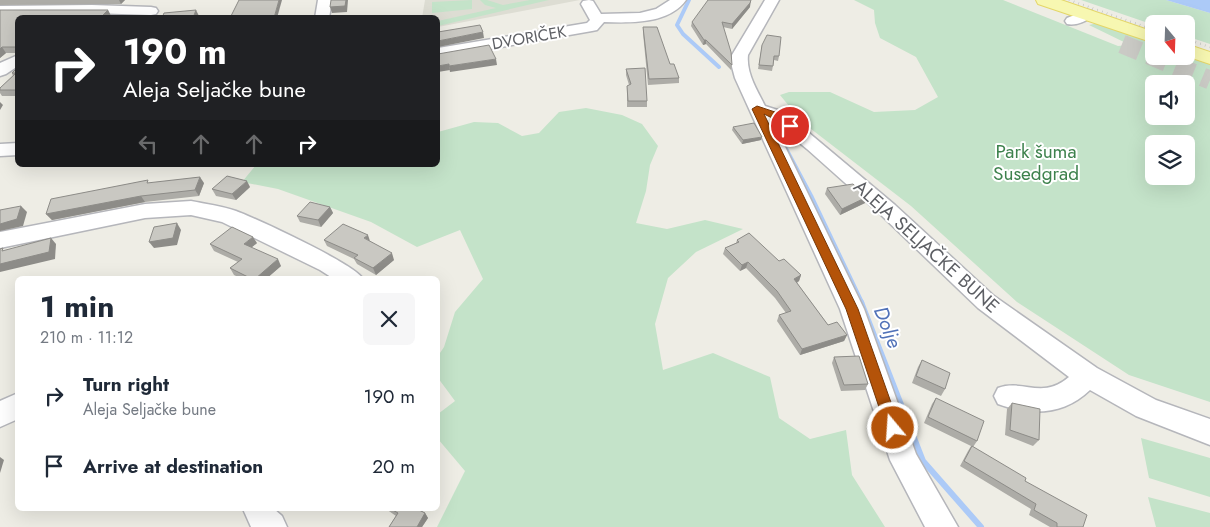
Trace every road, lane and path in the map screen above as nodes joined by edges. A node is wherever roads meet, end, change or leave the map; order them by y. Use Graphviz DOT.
graph roads {
  1 [pos="162,0"];
  2 [pos="325,0"];
  3 [pos="679,0"];
  4 [pos="772,0"];
  5 [pos="1036,2"];
  6 [pos="588,4"];
  7 [pos="0,10"];
  8 [pos="147,14"];
  9 [pos="322,15"];
  10 [pos="597,18"];
  11 [pos="1079,18"];
  12 [pos="1145,36"];
  13 [pos="1122,44"];
  14 [pos="440,53"];
  15 [pos="1195,53"];
  16 [pos="0,58"];
  17 [pos="1210,58"];
  18 [pos="15,59"];
  19 [pos="15,60"];
  20 [pos="0,72"];
  21 [pos="757,109"];
  22 [pos="15,149"];
  23 [pos="0,150"];
  24 [pos="0,240"];
  25 [pos="347,276"];
  26 [pos="1088,376"];
  27 [pos="1007,396"];
  28 [pos="15,407"];
  29 [pos="0,415"];
  30 [pos="1210,432"];
  31 [pos="259,511"];
  32 [pos="271,527"];
  33 [pos="942,527"];
  1 -- 8 [label="street"];
  2 -- 9 [label="street"];
  3 -- 10 [label="street"];
  4 -- 21 [label="street"];
  5 -- 11 [label="main road"];
  6 -- 10 [label="street"];
  7 -- 8 [label="street"];
  10 -- 14 [label="street, DVORIČEK"];
  11 -- 12 [label="main road"];
  11 -- 13 [label="main road"];
  15 -- 17 [label="main road"];
  16 -- 18 [label="street"];
  19 -- 20 [label="street"];
  21 -- 26 [label="street, ALEJA SELJAČKE BUNE"];
  21 -- 33 [label="street"];
  22 -- 23 [label="street"];
  24 -- 25 [label="street"];
  26 -- 27 [label="street"];
  26 -- 30 [label="street, ALEJA SELJAČKE BUNE"];
  28 -- 29 [label="street"];
  31 -- 32 [label="street"];
}
